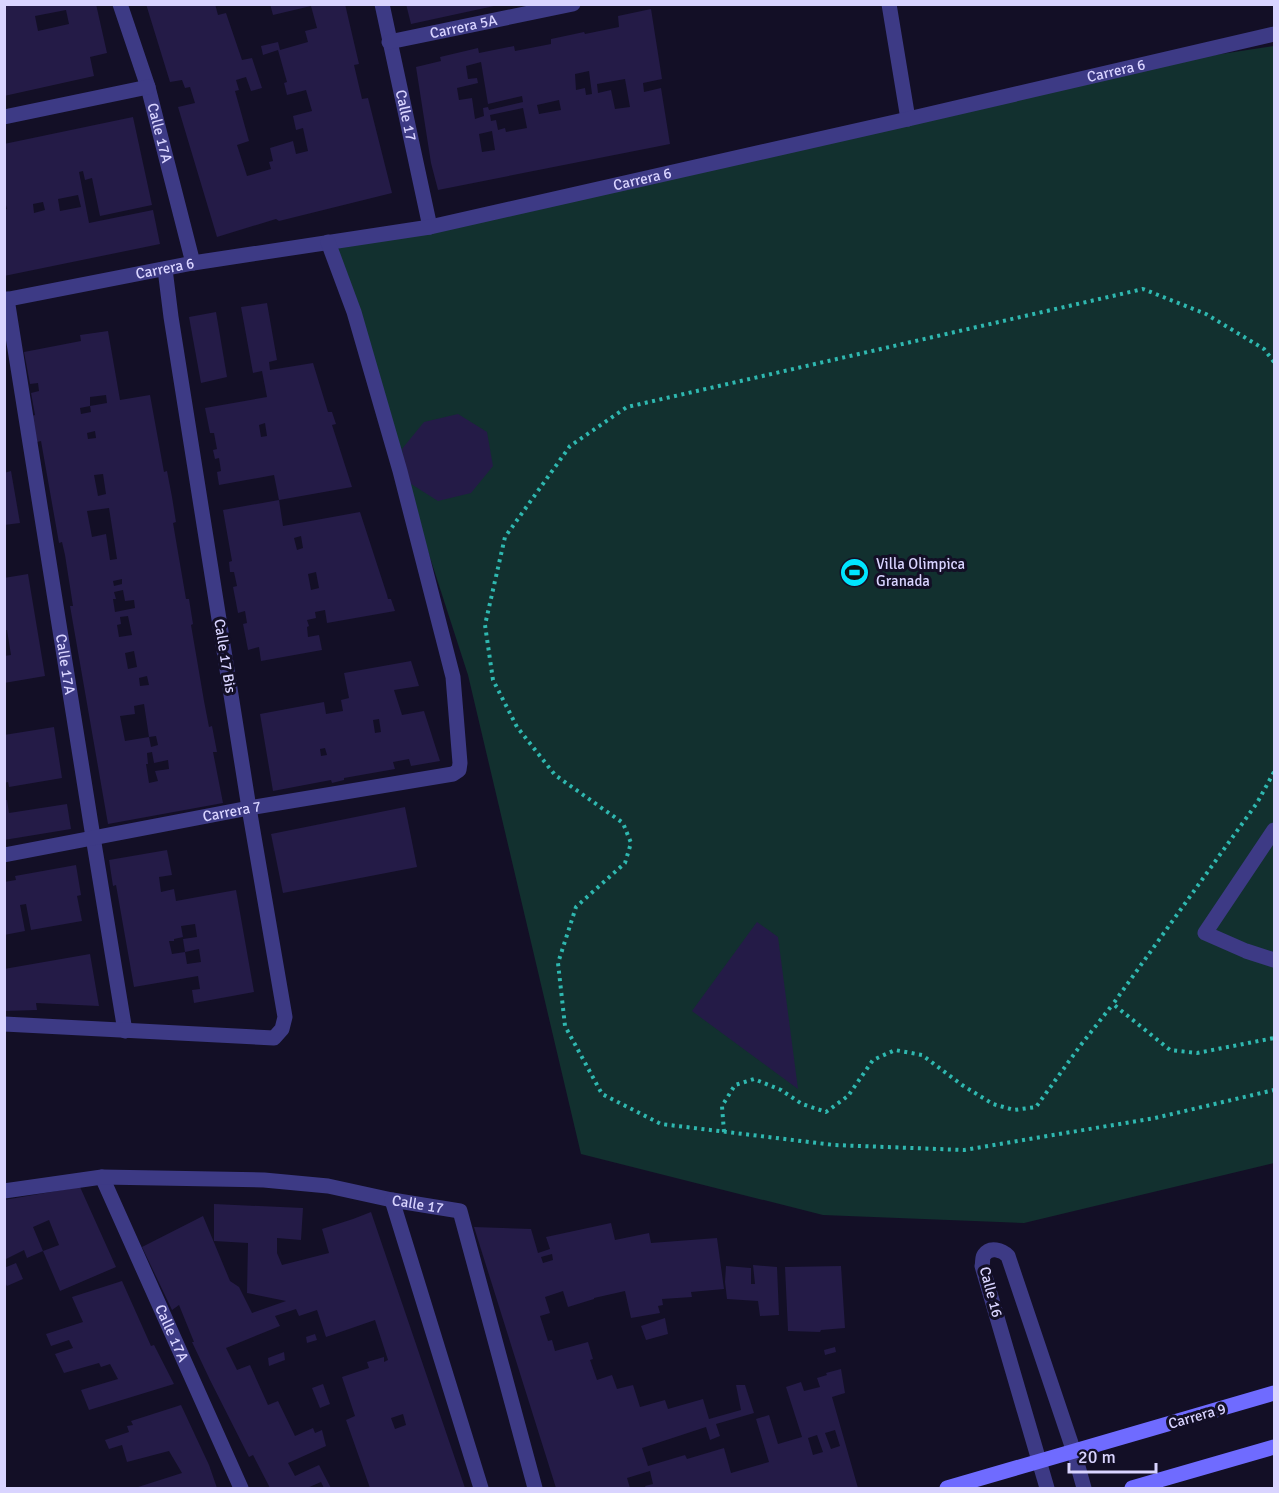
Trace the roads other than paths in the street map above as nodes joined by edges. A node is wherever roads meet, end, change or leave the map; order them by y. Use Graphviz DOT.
graph roads {
  1 [pos="120,4"];
  2 [pos="382,4"];
  3 [pos="573,4"];
  4 [pos="889,4"];
  5 [pos="1275,34"];
  6 [pos="389,42"];
  7 [pos="148,87"];
  8 [pos="4,117"];
  9 [pos="908,119"];
  10 [pos="430,227"];
  11 [pos="328,242"];
  12 [pos="193,262"];
  13 [pos="165,269"];
  14 [pos="6,299"];
  15 [pos="249,808"];
  16 [pos="1275,830"];
  17 [pos="93,837"];
  18 [pos="4,855"];
  19 [pos="1275,960"];
  20 [pos="4,1024"];
  21 [pos="125,1031"];
  22 [pos="102,1177"];
  23 [pos="4,1191"];
  24 [pos="392,1200"];
  25 [pos="1275,1394"];
  26 [pos="1275,1447"];
  27 [pos="1074,1452"];
  28 [pos="1040,1462"];
  29 [pos="241,1488"];
  30 [pos="481,1488"];
  31 [pos="535,1488"];
  32 [pos="947,1488"];
  33 [pos="1047,1488"];
  34 [pos="1084,1488"];
  35 [pos="1132,1488"];
  1 -- 7 [label="street, Calle 17A"];
  2 -- 6 [label="street, Calle 17"];
  3 -- 6 [label="street, Carrera 5A"];
  4 -- 9 [label="street"];
  5 -- 9 [label="street, Carrera 6"];
  6 -- 10 [label="street, Calle 17"];
  7 -- 8 [label="street"];
  7 -- 12 [label="street, Calle 17A"];
  9 -- 10 [label="street, Carrera 6"];
  10 -- 11 [label="street, Carrera 6"];
  11 -- 12 [label="street, Carrera 6"];
  11 -- 15 [label="street, Carrera 7"];
  12 -- 13 [label="street, Carrera 6"];
  13 -- 14 [label="street, Carrera 6"];
  13 -- 15 [label="street, Calle 17 Bis"];
  14 -- 17 [label="street, Calle 17A"];
  15 -- 17 [label="street, Carrera 7"];
  15 -- 21 [label="street, Calle 17 Bis"];
  16 -- 19 [label="street"];
  17 -- 18 [label="street, Carrera 7"];
  17 -- 21 [label="street, Calle 17A"];
  20 -- 21 [label="street"];
  22 -- 23 [label="street"];
  22 -- 24 [label="street"];
  22 -- 29 [label="street, Calle 17A"];
  24 -- 30 [label="street, Calle 17"];
  24 -- 31 [label="street, Calle 17"];
  25 -- 27 [label="street, Carrera 9"];
  26 -- 35 [label="street"];
  27 -- 28 [label="street, Carrera 9"];
  27 -- 28 [label="street, Calle 16"];
  27 -- 34 [label="street, Calle 16"];
  28 -- 32 [label="street, Carrera 9"];
  28 -- 33 [label="street, Calle 16"];
}
